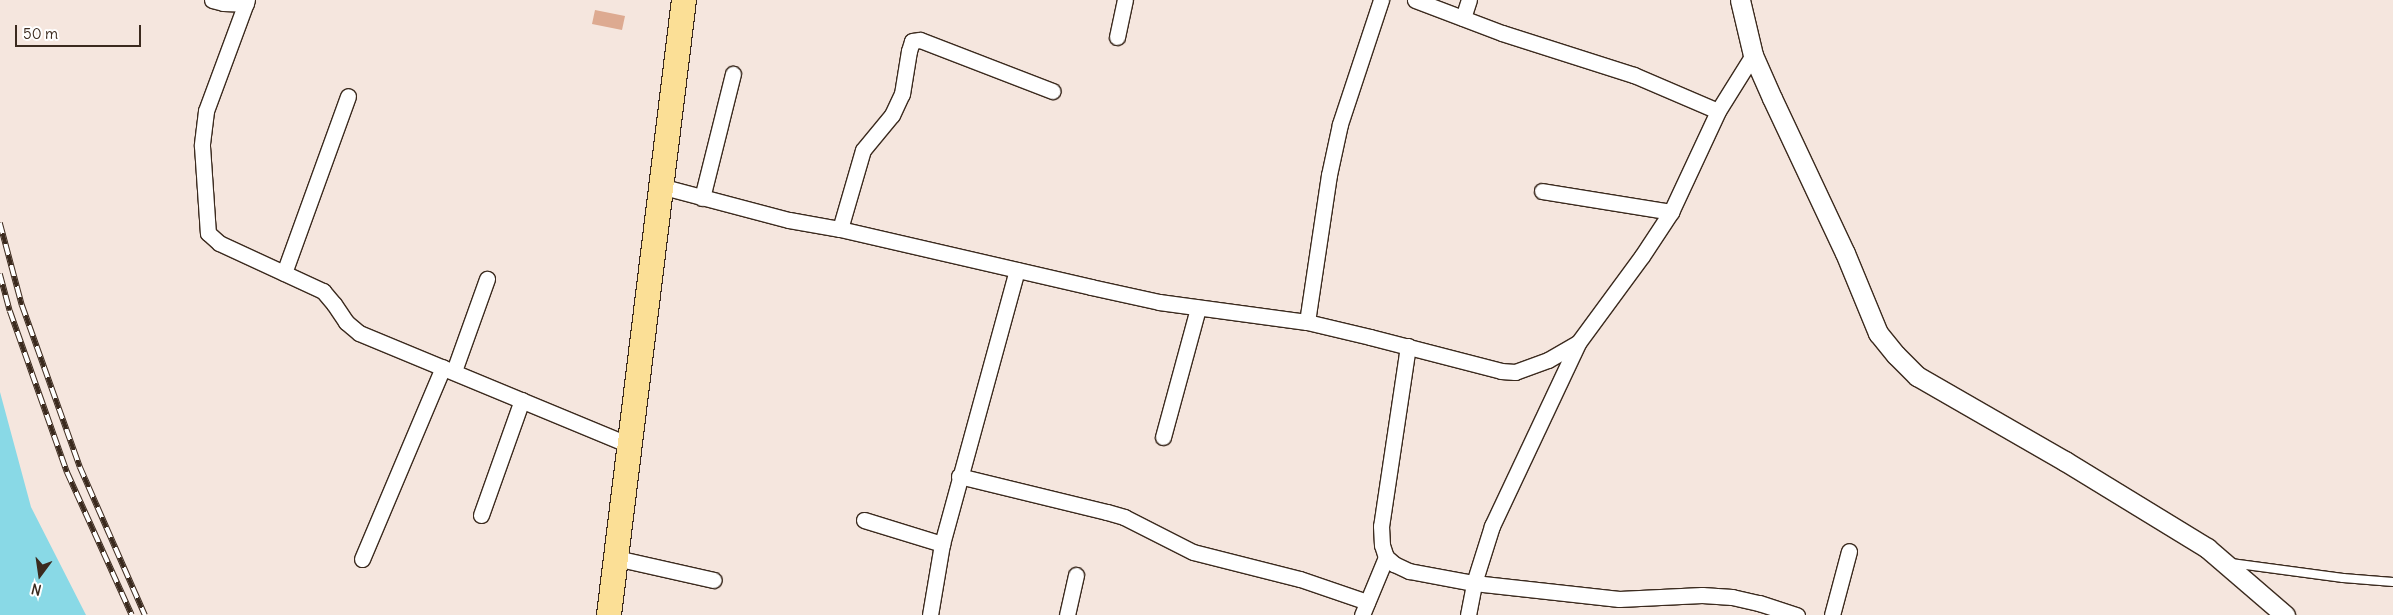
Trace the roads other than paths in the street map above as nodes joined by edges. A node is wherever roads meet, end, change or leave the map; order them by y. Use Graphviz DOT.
graph roads {
  1 [pos="212,0"];
  2 [pos="684,0"];
  3 [pos="1125,0"];
  4 [pos="1381,0"];
  5 [pos="1415,0"];
  6 [pos="1468,0"];
  7 [pos="1740,0"];
  8 [pos="246,2"];
  9 [pos="1463,18"];
  10 [pos="1117,37"];
  11 [pos="1753,55"];
  12 [pos="733,74"];
  13 [pos="1052,91"];
  14 [pos="348,96"];
  15 [pos="1718,111"];
  16 [pos="660,186"];
  17 [pos="1542,191"];
  18 [pos="702,198"];
  19 [pos="1670,212"];
  20 [pos="840,229"];
  21 [pos="1017,270"];
  22 [pos="284,273"];
  23 [pos="487,279"];
  24 [pos="1198,308"];
  25 [pos="1306,322"];
  26 [pos="1578,343"];
  27 [pos="1408,346"];
  28 [pos="448,369"];
  29 [pos="522,400"];
  30 [pos="1163,437"];
  31 [pos="629,445"];
  32 [pos="960,476"];
  33 [pos="481,516"];
  34 [pos="864,520"];
  35 [pos="942,544"];
  36 [pos="1849,551"];
  37 [pos="1386,557"];
  38 [pos="616,558"];
  39 [pos="362,559"];
  40 [pos="2224,562"];
  41 [pos="1076,575"];
  42 [pos="714,580"];
  43 [pos="2393,582"];
  44 [pos="1474,583"];
  45 [pos="1365,609"];
  46 [pos="609,615"];
  47 [pos="930,615"];
  48 [pos="1067,615"];
  49 [pos="1468,615"];
  50 [pos="1797,615"];
  51 [pos="1832,615"];
  52 [pos="2285,615"];
  1 -- 8 [label="street"];
  2 -- 16 [label="main road"];
  3 -- 10 [label="street"];
  4 -- 25 [label="street"];
  5 -- 9 [label="street"];
  6 -- 9 [label="street"];
  7 -- 11 [label="street"];
  8 -- 22 [label="street"];
  9 -- 15 [label="street"];
  11 -- 15 [label="street"];
  11 -- 40 [label="street"];
  12 -- 18 [label="street"];
  13 -- 20 [label="street"];
  14 -- 22 [label="street"];
  15 -- 19 [label="street"];
  16 -- 18 [label="street"];
  16 -- 31 [label="main road"];
  17 -- 19 [label="street"];
  18 -- 20 [label="street"];
  19 -- 26 [label="street"];
  20 -- 21 [label="street"];
  21 -- 24 [label="street"];
  21 -- 32 [label="street"];
  22 -- 28 [label="street"];
  23 -- 28 [label="street"];
  24 -- 25 [label="street"];
  24 -- 30 [label="street"];
  25 -- 27 [label="street"];
  26 -- 27 [label="street"];
  26 -- 44 [label="street"];
  27 -- 37 [label="street"];
  28 -- 29 [label="street"];
  28 -- 39 [label="street"];
  29 -- 31 [label="street"];
  29 -- 33 [label="street"];
  31 -- 38 [label="main road"];
  32 -- 35 [label="street"];
  32 -- 45 [label="street"];
  34 -- 35 [label="street"];
  35 -- 47 [label="street"];
  36 -- 51 [label="street"];
  37 -- 44 [label="street"];
  37 -- 45 [label="street"];
  38 -- 42 [label="street"];
  38 -- 46 [label="main road"];
  40 -- 43 [label="lane"];
  40 -- 52 [label="street"];
  41 -- 48 [label="street"];
  44 -- 49 [label="street"];
  44 -- 50 [label="street"];
}
